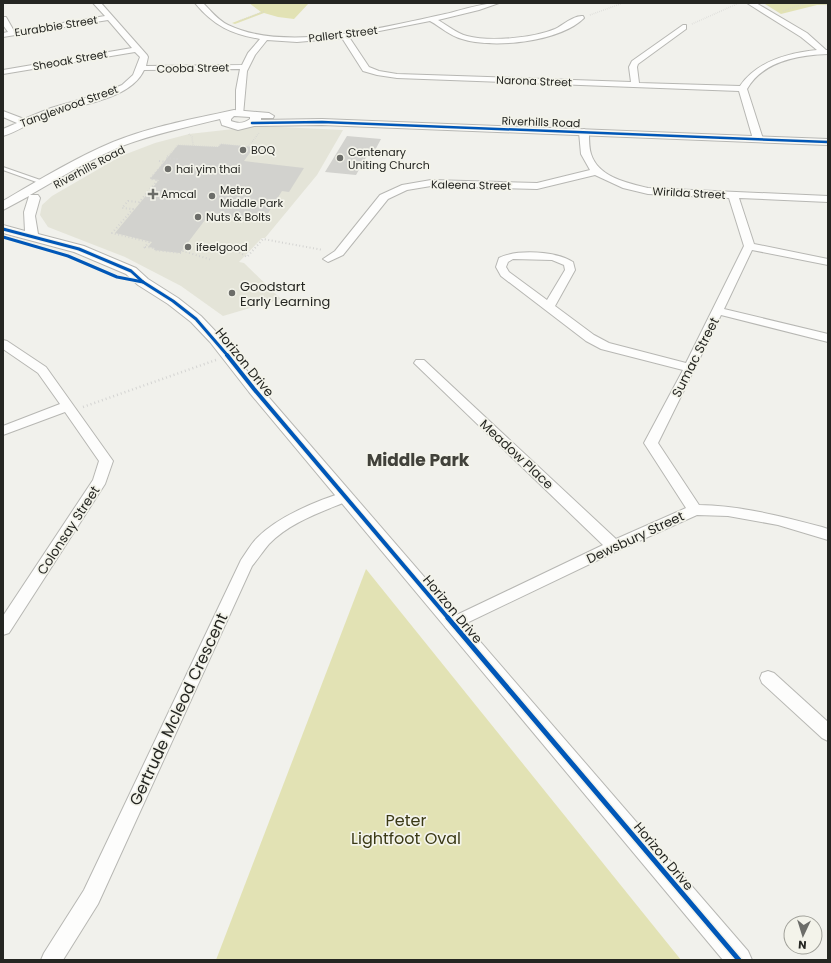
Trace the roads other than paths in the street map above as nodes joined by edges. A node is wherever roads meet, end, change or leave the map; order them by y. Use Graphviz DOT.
graph roads {
  1 [pos="97,3"];
  2 [pos="199,3"];
  3 [pos="494,3"];
  4 [pos="751,3"];
  5 [pos="109,18"];
  6 [pos="580,18"];
  7 [pos="3,19"];
  8 [pos="431,19"];
  9 [pos="683,27"];
  10 [pos="12,33"];
  11 [pos="3,35"];
  12 [pos="345,36"];
  13 [pos="266,37"];
  14 [pos="137,49"];
  15 [pos="826,52"];
  16 [pos="244,67"];
  17 [pos="142,68"];
  18 [pos="3,72"];
  19 [pos="635,85"];
  20 [pos="742,89"];
  21 [pos="240,113"];
  22 [pos="3,114"];
  23 [pos="229,120"];
  24 [pos="23,122"];
  25 [pos="255,123"];
  26 [pos="584,132"];
  27 [pos="3,133"];
  28 [pos="758,139"];
  29 [pos="828,142"];
  30 [pos="3,168"];
  31 [pos="596,172"];
  32 [pos="44,183"];
  33 [pos="733,196"];
  34 [pos="34,198"];
  35 [pos="828,199"];
  36 [pos="4,205"];
  37 [pos="3,218"];
  38 [pos="3,228"];
  39 [pos="32,236"];
  40 [pos="3,237"];
  41 [pos="749,246"];
  42 [pos="328,259"];
  43 [pos="828,262"];
  44 [pos="144,282"];
  45 [pos="549,306"];
  46 [pos="718,311"];
  47 [pos="828,338"];
  48 [pos="3,344"];
  49 [pos="420,363"];
  50 [pos="690,368"];
  51 [pos="69,409"];
  52 [pos="3,431"];
  53 [pos="345,497"];
  54 [pos="695,510"];
  55 [pos="826,529"];
  56 [pos="614,546"];
  57 [pos="452,624"];
  58 [pos="3,629"];
  59 [pos="768,678"];
  60 [pos="828,733"];
  61 [pos="51,960"];
  62 [pos="739,960"];
  1 -- 5 [label="street"];
  2 -- 13 [label="street, Pallert Street"];
  3 -- 8 [label="street, Pallert Street"];
  4 -- 15 [label="street"];
  5 -- 10 [label="street, Eurabbie Street"];
  5 -- 14 [label="street"];
  6 -- 8 [label="street"];
  7 -- 10 [label="street"];
  8 -- 12 [label="street, Pallert Street"];
  9 -- 19 [label="street"];
  10 -- 11 [label="street, Eurabbie Street"];
  12 -- 13 [label="street, Pallert Street"];
  12 -- 19 [label="street, Narona Street"];
  13 -- 16 [label="street"];
  14 -- 17 [label="street"];
  14 -- 18 [label="street, Sheoak Street"];
  15 -- 20 [label="street"];
  16 -- 17 [label="street, Cooba Street"];
  16 -- 21 [label="street"];
  17 -- 24 [label="street, Tanglewood Street"];
  19 -- 20 [label="street, Narona Street"];
  20 -- 28 [label="street"];
  21 -- 23 [label="street"];
  21 -- 25 [label="street"];
  22 -- 24 [label="street"];
  23 -- 25 [label="street"];
  23 -- 32 [label="street, Riverhills Road"];
  23 -- 34 [label="street, Riverhills Road"];
  24 -- 27 [label="street, Tanglewood Street"];
  25 -- 26 [label="street, Riverhills Road"];
  26 -- 28 [label="street, Riverhills Road"];
  26 -- 31 [label="street"];
  28 -- 29 [label="street, Riverhills Road"];
  30 -- 32 [label="lane"];
  31 -- 33 [label="street, Wirilda Street"];
  31 -- 42 [label="street, Kaleena Street"];
  32 -- 36 [label="street, Riverhills Road"];
  33 -- 35 [label="street, Wirilda Street"];
  33 -- 41 [label="street"];
  34 -- 37 [label="street, Riverhills Road"];
  34 -- 39 [label="street"];
  38 -- 39 [label="street, Horizon Drive"];
  39 -- 44 [label="street, Horizon Drive"];
  40 -- 44 [label="street, Horizon Drive"];
  41 -- 43 [label="street"];
  41 -- 46 [label="street, Sumac Street"];
  44 -- 53 [label="street, Horizon Drive"];
  45 -- 45 [label="street"];
  45 -- 50 [label="street"];
  46 -- 47 [label="street"];
  46 -- 50 [label="street, Sumac Street"];
  48 -- 51 [label="street, Colonsay Street"];
  49 -- 56 [label="street, Meadow Place"];
  50 -- 54 [label="street, Sumac Street"];
  51 -- 52 [label="street"];
  51 -- 58 [label="street, Colonsay Street"];
  53 -- 57 [label="street, Horizon Drive"];
  53 -- 61 [label="street, Gertrude Mcleod Crescent"];
  54 -- 55 [label="street, Dewsbury Street"];
  54 -- 56 [label="street, Dewsbury Street"];
  56 -- 57 [label="street, Dewsbury Street"];
  57 -- 62 [label="street, Horizon Drive"];
  59 -- 60 [label="street"];
}
